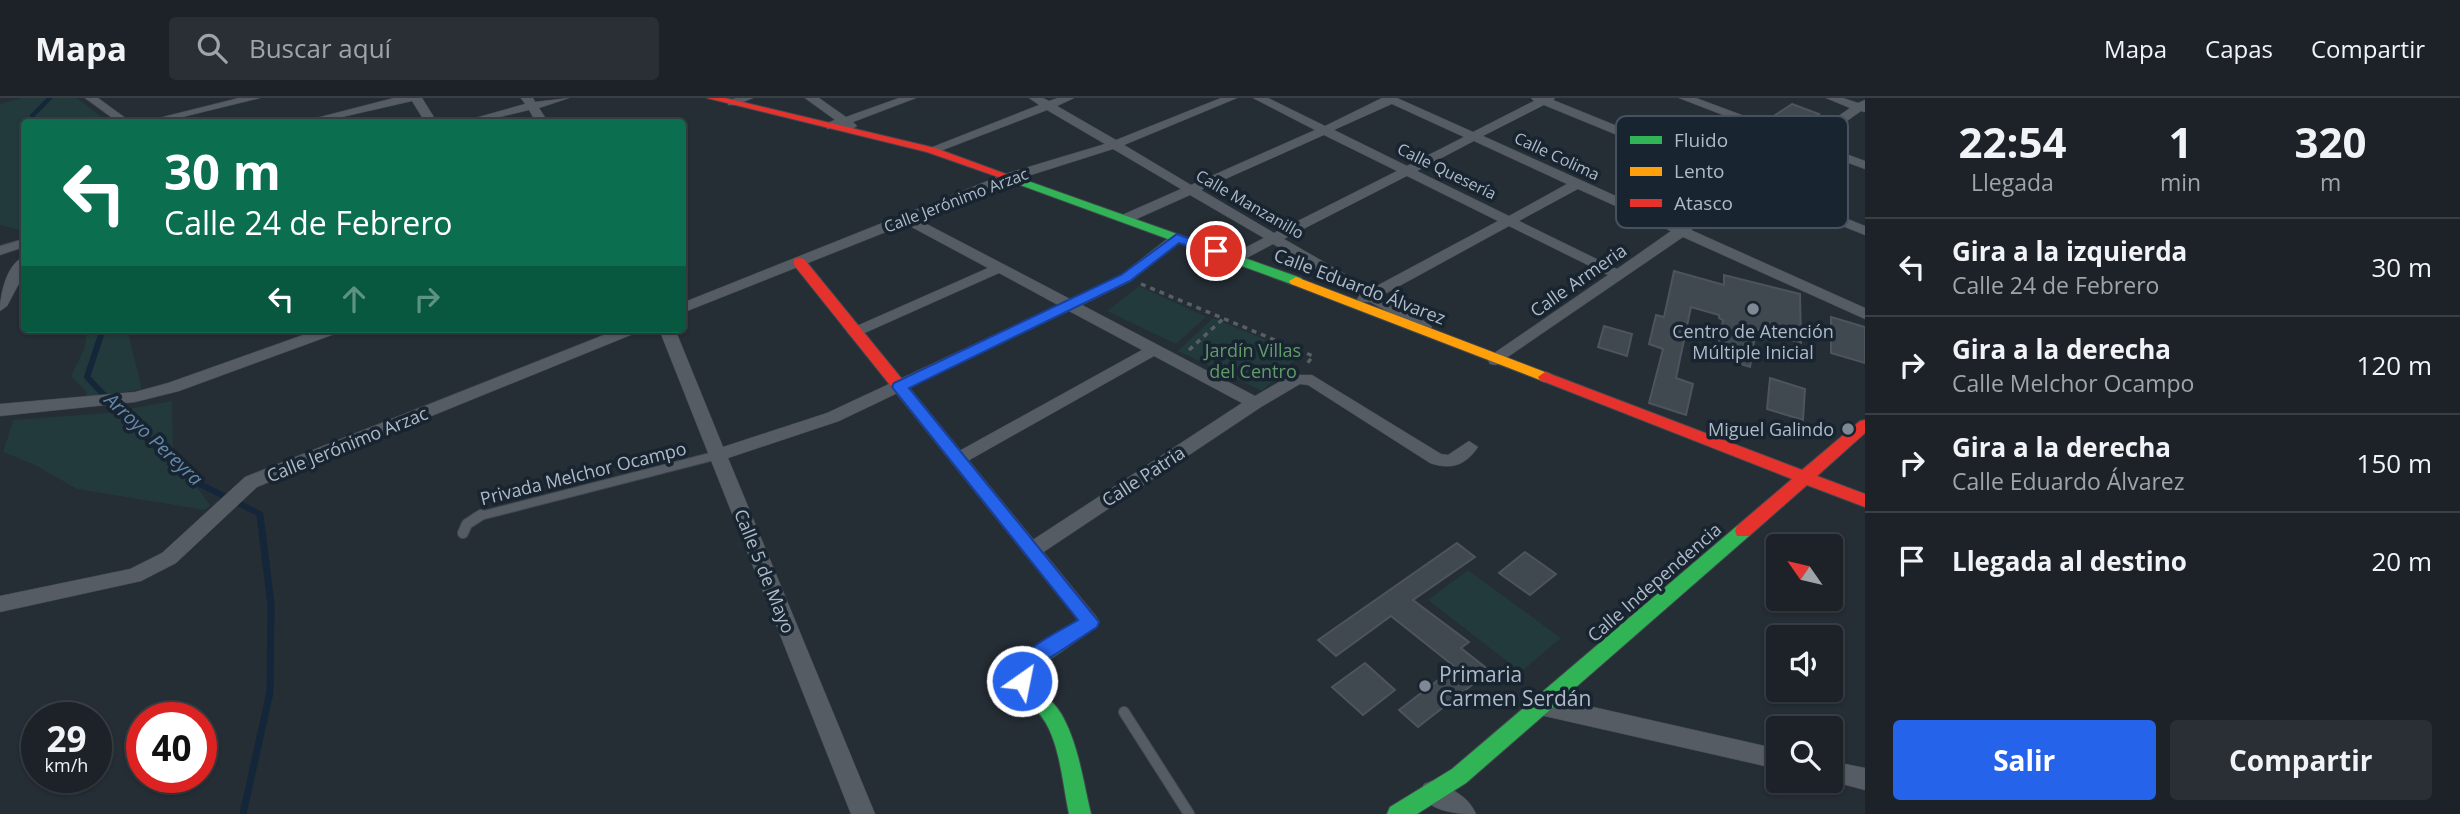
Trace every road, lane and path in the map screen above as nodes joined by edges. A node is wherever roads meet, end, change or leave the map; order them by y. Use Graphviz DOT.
graph roads {
  1 [pos="254,98"];
  2 [pos="408,98"];
  3 [pos="416,98"];
  4 [pos="564,98"];
  5 [pos="712,98"];
  6 [pos="811,98"];
  7 [pos="911,98"];
  8 [pos="1035,98"];
  9 [pos="1068,98"];
  10 [pos="1231,98"];
  11 [pos="1259,98"];
  12 [pos="1685,98"];
  13 [pos="1832,98"];
  14 [pos="95,99"];
  15 [pos="1390,99"];
  16 [pos="1543,99"];
  17 [pos="739,100"];
  18 [pos="529,102"];
  19 [pos="1048,106"];
  20 [pos="1863,107"];
  21 [pos="1733,116"];
  22 [pos="1848,117"];
  23 [pos="121,119"];
  24 [pos="162,119"];
  25 [pos="320,119"];
  26 [pos="429,119"];
  27 [pos="476,119"];
  28 [pos="540,119"];
  29 [pos="838,124"];
  30 [pos="1616,129"];
  31 [pos="1324,130"];
  32 [pos="1473,136"];
  33 [pos="1115,145"];
  34 [pos="931,150"];
  35 [pos="1848,159"];
  36 [pos="1865,165"];
  37 [pos="1407,170"];
  38 [pos="1010,177"];
  39 [pos="1577,184"];
  40 [pos="1191,190"];
  41 [pos="1616,202"];
  42 [pos="1127,218"];
  43 [pos="907,219"];
  44 [pos="1508,220"];
  45 [pos="1848,224"];
  46 [pos="1674,228"];
  47 [pos="1685,228"];
  48 [pos="1681,231"];
  49 [pos="1865,231"];
  50 [pos="1177,238"];
  51 [pos="1274,239"];
  52 [pos="21,244"];
  53 [pos="0,251"];
  54 [pos="1236,258"];
  55 [pos="799,262"];
  56 [pos="21,267"];
  57 [pos="999,268"];
  58 [pos="1619,275"];
  59 [pos="1126,278"];
  60 [pos="1370,295"];
  61 [pos="1353,304"];
  62 [pos="1070,305"];
  63 [pos="0,306"];
  64 [pos="686,307"];
  65 [pos="1865,314"];
  66 [pos="1224,318"];
  67 [pos="855,332"];
  68 [pos="324,333"];
  69 [pos="623,333"];
  70 [pos="669,333"];
  71 [pos="1447,341"];
  72 [pos="1154,350"];
  73 [pos="1496,360"];
  74 [pos="1177,362"];
  75 [pos="1297,379"];
  76 [pos="900,387"];
  77 [pos="1255,403"];
  78 [pos="0,410"];
  79 [pos="1865,425"];
  80 [pos="1469,447"];
  81 [pos="718,455"];
  82 [pos="958,458"];
  83 [pos="1806,478"];
  84 [pos="1865,501"];
  85 [pos="463,533"];
  86 [pos="1031,550"];
  87 [pos="0,604"];
  88 [pos="1540,705"];
  89 [pos="1124,712"];
  90 [pos="1766,757"];
  91 [pos="1843,774"];
  92 [pos="1865,779"];
  93 [pos="1432,792"];
  94 [pos="863,814"];
  95 [pos="1080,814"];
  96 [pos="1189,814"];
  97 [pos="1398,814"];
  98 [pos="1464,814"];
  1 -- 24 [label="street"];
  2 -- 25 [label="street"];
  3 -- 26 [label="street"];
  4 -- 18 [label="street"];
  5 -- 17 [label="street, Calle Eduardo Álvarez"];
  6 -- 29 [label="street"];
  7 -- 29 [label="street"];
  8 -- 19 [label="street, Calle Manzanillo"];
  9 -- 19 [label="street"];
  10 -- 33 [label="street, Calle Jerónimo Arzac"];
  11 -- 31 [label="street, Calle Quesería"];
  12 -- 21 [label="street"];
  13 -- 20 [label="street"];
  14 -- 23 [label="street"];
  15 -- 31 [label="street"];
  15 -- 32 [label="street, Calle Colima"];
  16 -- 30 [label="street"];
  16 -- 32 [label="street"];
  17 -- 29 [label="street, Calle Eduardo Álvarez"];
  18 -- 27 [label="street"];
  18 -- 28 [label="street"];
  19 -- 33 [label="street, Calle Manzanillo"];
  19 -- 34 [label="street"];
  20 -- 22 [label="street, Calle Armeria"];
  29 -- 34 [label="street, Calle Eduardo Álvarez"];
  31 -- 37 [label="street, Calle Quesería"];
  31 -- 40 [label="street"];
  32 -- 37 [label="street"];
  32 -- 39 [label="street, Calle Colima"];
  33 -- 38 [label="street, Calle Jerónimo Arzac"];
  33 -- 40 [label="street, Calle Manzanillo"];
  34 -- 38 [label="street, Calle Eduardo Álvarez"];
  35 -- 36 [label="street"];
  37 -- 44 [label="street, Calle Quesería"];
  37 -- 51 [label="street"];
  38 -- 42 [label="street, Calle Eduardo Álvarez"];
  38 -- 43 [label="street, Calle Jerónimo Arzac"];
  39 -- 41 [label="street, Calle Colima"];
  39 -- 44 [label="street"];
  40 -- 42 [label="street"];
  40 -- 51 [label="street, Calle Manzanillo"];
  42 -- 50 [label="street, Calle Eduardo Álvarez"];
  43 -- 55 [label="street, Calle Jerónimo Arzac"];
  43 -- 57 [label="street"];
  44 -- 58 [label="street, Calle Quesería"];
  44 -- 60 [label="street"];
  45 -- 49 [label="street"];
  46 -- 48 [label="street, Calle Colima"];
  47 -- 48 [label="street, Calle Armeria"];
  48 -- 58 [label="street, Calle Armeria"];
  48 -- 65 [label="street, Calle Colima"];
  50 -- 54 [label="street, Calle Eduardo Álvarez"];
  50 -- 59 [label="street"];
  51 -- 54 [label="street"];
  51 -- 60 [label="street, Calle Manzanillo"];
  52 -- 53 [label="street"];
  54 -- 61 [label="street, Calle Eduardo Álvarez"];
  55 -- 64 [label="street, Calle Jerónimo Arzac"];
  55 -- 67 [label="street"];
  56 -- 63 [label="street"];
  57 -- 62 [label="street"];
  57 -- 67 [label="street"];
  58 -- 73 [label="street, Calle Armeria"];
  59 -- 62 [label="street"];
  59 -- 66 [label="path"];
  60 -- 61 [label="street"];
  60 -- 71 [label="street, Calle Manzanillo"];
  61 -- 71 [label="street, Calle Eduardo Álvarez"];
  62 -- 72 [label="street"];
  62 -- 76 [label="street"];
  66 -- 74 [label="path"];
  66 -- 75 [label="path"];
  67 -- 76 [label="street"];
  68 -- 78 [label="street"];
  69 -- 87 [label="street, Calle Jerónimo Arzac"];
  70 -- 81 [label="street, Calle 5 de Mayo"];
  71 -- 73 [label="street, Calle Eduardo Álvarez"];
  72 -- 74 [label="street"];
  72 -- 82 [label="street"];
  73 -- 83 [label="street, Calle Eduardo Álvarez"];
  74 -- 77 [label="street"];
  75 -- 77 [label="street, Calle Patria"];
  75 -- 80 [label="street"];
  76 -- 81 [label="street"];
  76 -- 82 [label="street"];
  77 -- 86 [label="street, Calle Patria"];
  79 -- 83 [label="street, Calle Independencia"];
  81 -- 85 [label="lane, Privada Melchor Ocampo"];
  81 -- 94 [label="street, Calle 5 de Mayo"];
  82 -- 86 [label="street"];
  83 -- 84 [label="street, Calle Eduardo Álvarez"];
  83 -- 88 [label="street, Calle Independencia"];
  86 -- 95 [label="street"];
  88 -- 90 [label="street"];
  88 -- 93 [label="street, Calle Independencia"];
  89 -- 96 [label="lane"];
  91 -- 92 [label="street"];
  93 -- 97 [label="street, Calle Independencia"];
  93 -- 98 [label="street"];
}
